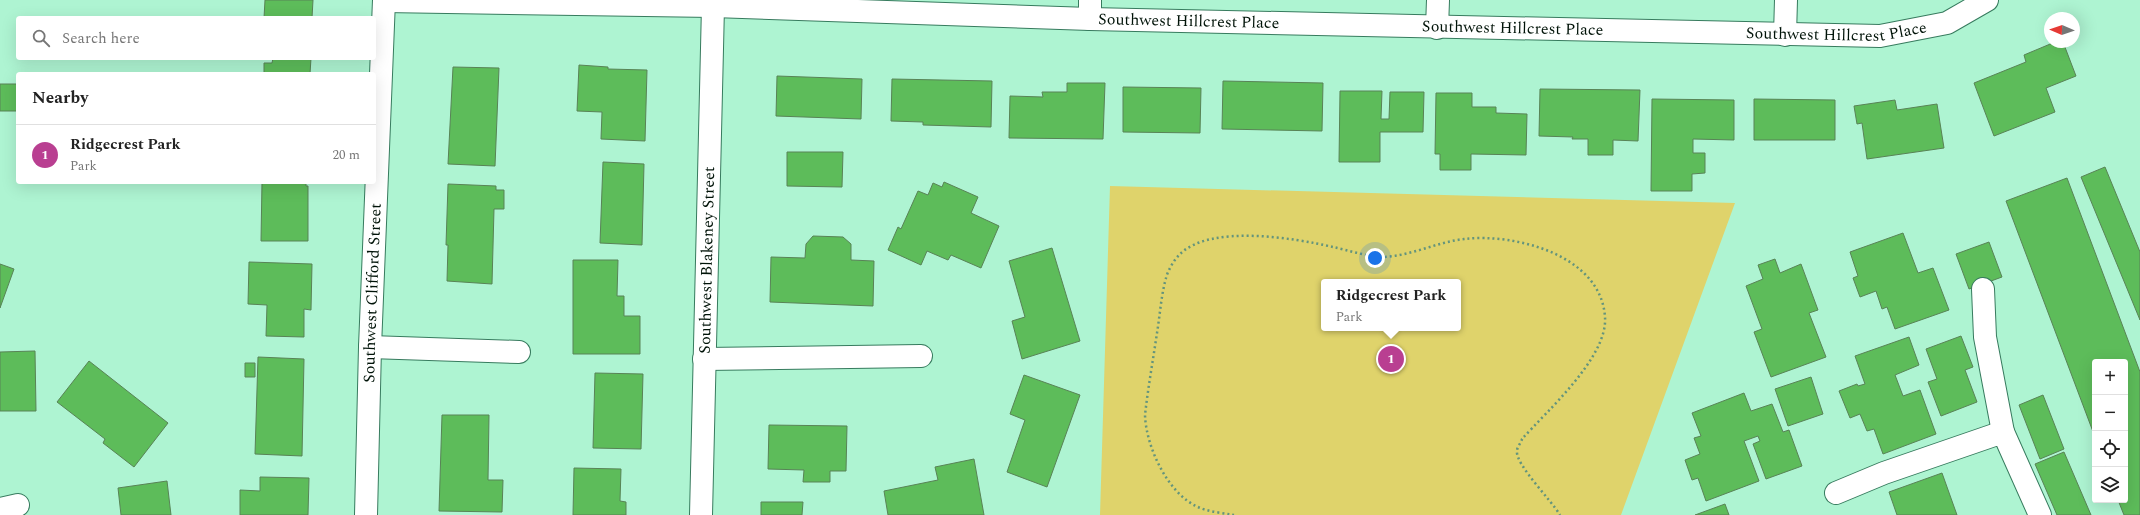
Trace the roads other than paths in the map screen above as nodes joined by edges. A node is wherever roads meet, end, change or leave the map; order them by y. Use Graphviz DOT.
graph roads {
  1 [pos="384,0"];
  2 [pos="1438,0"];
  3 [pos="1786,0"];
  4 [pos="1987,0"];
  5 [pos="739,4"];
  6 [pos="713,6"];
  7 [pos="1090,10"];
  8 [pos="1438,28"];
  9 [pos="1785,35"];
  10 [pos="1983,289"];
  11 [pos="370,347"];
  12 [pos="519,352"];
  13 [pos="921,356"];
  14 [pos="704,360"];
  15 [pos="2003,432"];
  16 [pos="1836,493"];
  17 [pos="366,515"];
  18 [pos="701,515"];
  19 [pos="2040,515"];
  1 -- 6 [label="street, Southwest Hillcrest Place"];
  1 -- 11 [label="street, Southwest Clifford Street"];
  2 -- 8 [label="street"];
  3 -- 9 [label="street"];
  4 -- 9 [label="street, Southwest Hillcrest Place"];
  5 -- 6 [label="street, Southwest Hillcrest Place"];
  5 -- 7 [label="street, Southwest Hillcrest Place"];
  6 -- 14 [label="street, Southwest Blakeney Street"];
  7 -- 8 [label="street, Southwest Hillcrest Place"];
  8 -- 9 [label="street, Southwest Hillcrest Place"];
  10 -- 15 [label="street"];
  11 -- 12 [label="street"];
  11 -- 17 [label="street, Southwest Clifford Street"];
  13 -- 14 [label="street"];
  14 -- 18 [label="street, Southwest Blakeney Street"];
  15 -- 16 [label="street"];
  15 -- 19 [label="street"];
}
